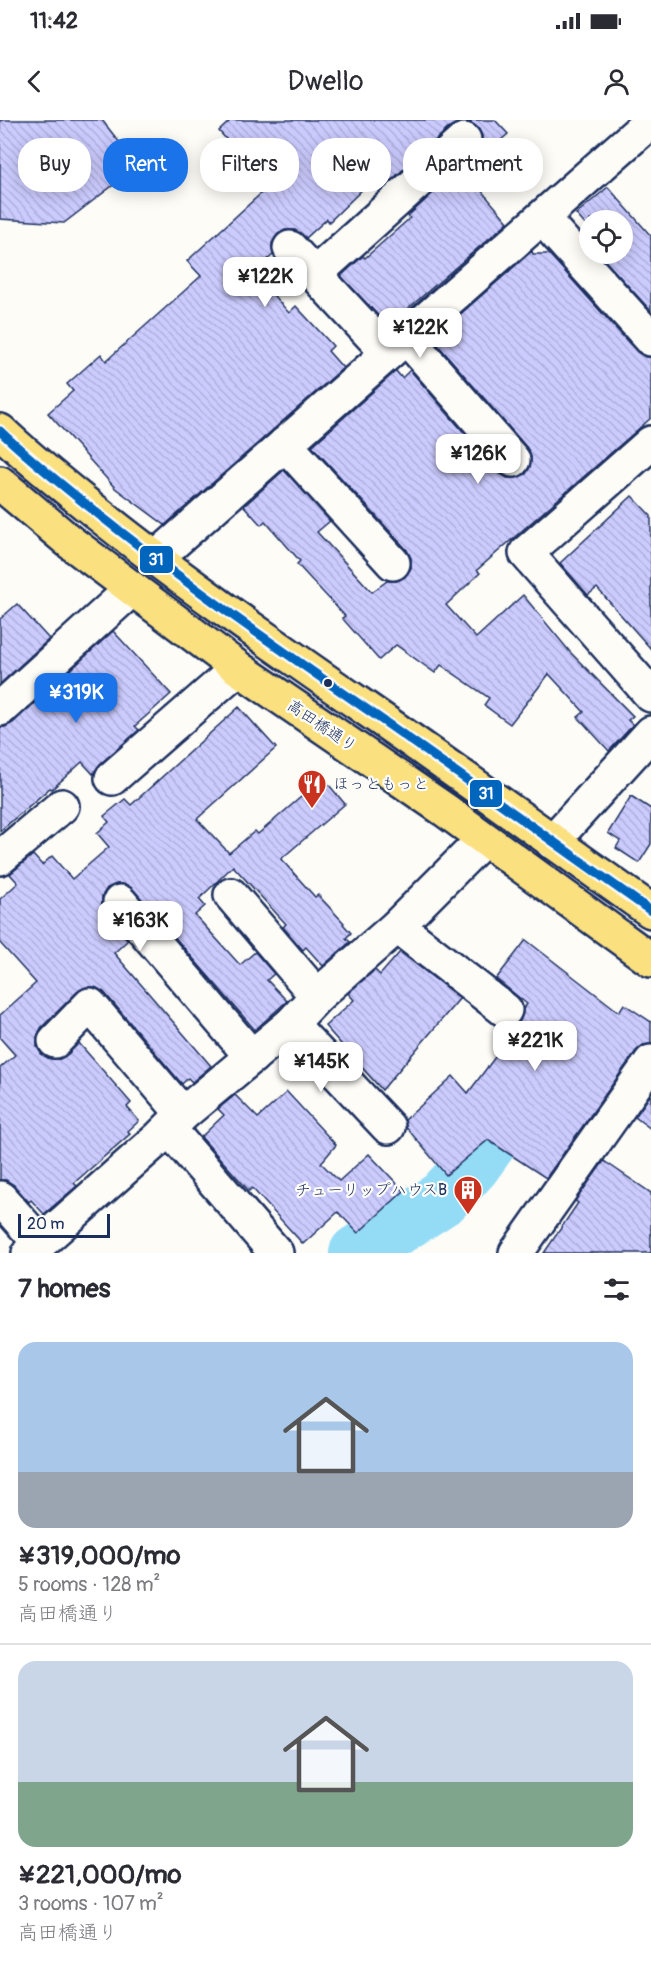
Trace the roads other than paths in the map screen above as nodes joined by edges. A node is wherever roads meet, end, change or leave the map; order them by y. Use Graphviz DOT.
graph roads {
  1 [pos="651,121"];
  2 [pos="406,192"];
  3 [pos="542,218"];
  4 [pos="290,248"];
  5 [pos="315,274"];
  6 [pos="651,339"];
  7 [pos="397,345"];
  8 [pos="0,431"];
  9 [pos="285,444"];
  10 [pos="649,449"];
  11 [pos="513,460"];
  12 [pos="0,483"];
  13 [pos="156,558"];
  14 [pos="393,563"];
  15 [pos="132,589"];
  16 [pos="238,668"];
  17 [pos="651,695"];
  18 [pos="0,709"];
  19 [pos="651,733"];
  20 [pos="112,778"];
  21 [pos="62,806"];
  22 [pos="484,839"];
  23 [pos="552,842"];
  24 [pos="0,858"];
  25 [pos="231,895"];
  26 [pos="120,903"];
  27 [pos="651,911"];
  28 [pos="397,926"];
  29 [pos="651,960"];
  30 [pos="317,996"];
  31 [pos="506,1010"];
  32 [pos="291,1024"];
  33 [pos="55,1041"];
  34 [pos="252,1057"];
  35 [pos="651,1062"];
  36 [pos="176,1122"];
  37 [pos="388,1127"];
  38 [pos="0,1198"];
  39 [pos="34,1248"];
  40 [pos="276,1253"];
  41 [pos="516,1253"];
  1 -- 3 [label="street"];
  2 -- 5 [label="street"];
  3 -- 6 [label="street"];
  3 -- 7 [label="street"];
  4 -- 5 [label="street"];
  5 -- 7 [label="street"];
  7 -- 9 [label="street"];
  7 -- 11 [label="street"];
  8 -- 13 [label="highway"];
  9 -- 13 [label="street"];
  9 -- 14 [label="street"];
  10 -- 17 [label="street"];
  12 -- 15 [label="highway, 高田橋通り"];
  13 -- 23 [label="highway"];
  15 -- 16 [label="highway, 高田橋通り"];
  15 -- 18 [label="street"];
  16 -- 20 [label="street"];
  16 -- 22 [label="highway, 高田橋通り"];
  19 -- 23 [label="street"];
  21 -- 24 [label="street"];
  22 -- 28 [label="street"];
  22 -- 29 [label="highway, 高田橋通り"];
  23 -- 27 [label="highway"];
  25 -- 30 [label="street"];
  26 -- 34 [label="street"];
  28 -- 30 [label="street"];
  28 -- 31 [label="street"];
  30 -- 32 [label="street"];
  32 -- 34 [label="street"];
  32 -- 37 [label="street"];
  33 -- 36 [label="street"];
  34 -- 36 [label="street"];
  35 -- 41 [label="street"];
  36 -- 39 [label="street"];
  36 -- 40 [label="street"];
  38 -- 39 [label="street"];
}
